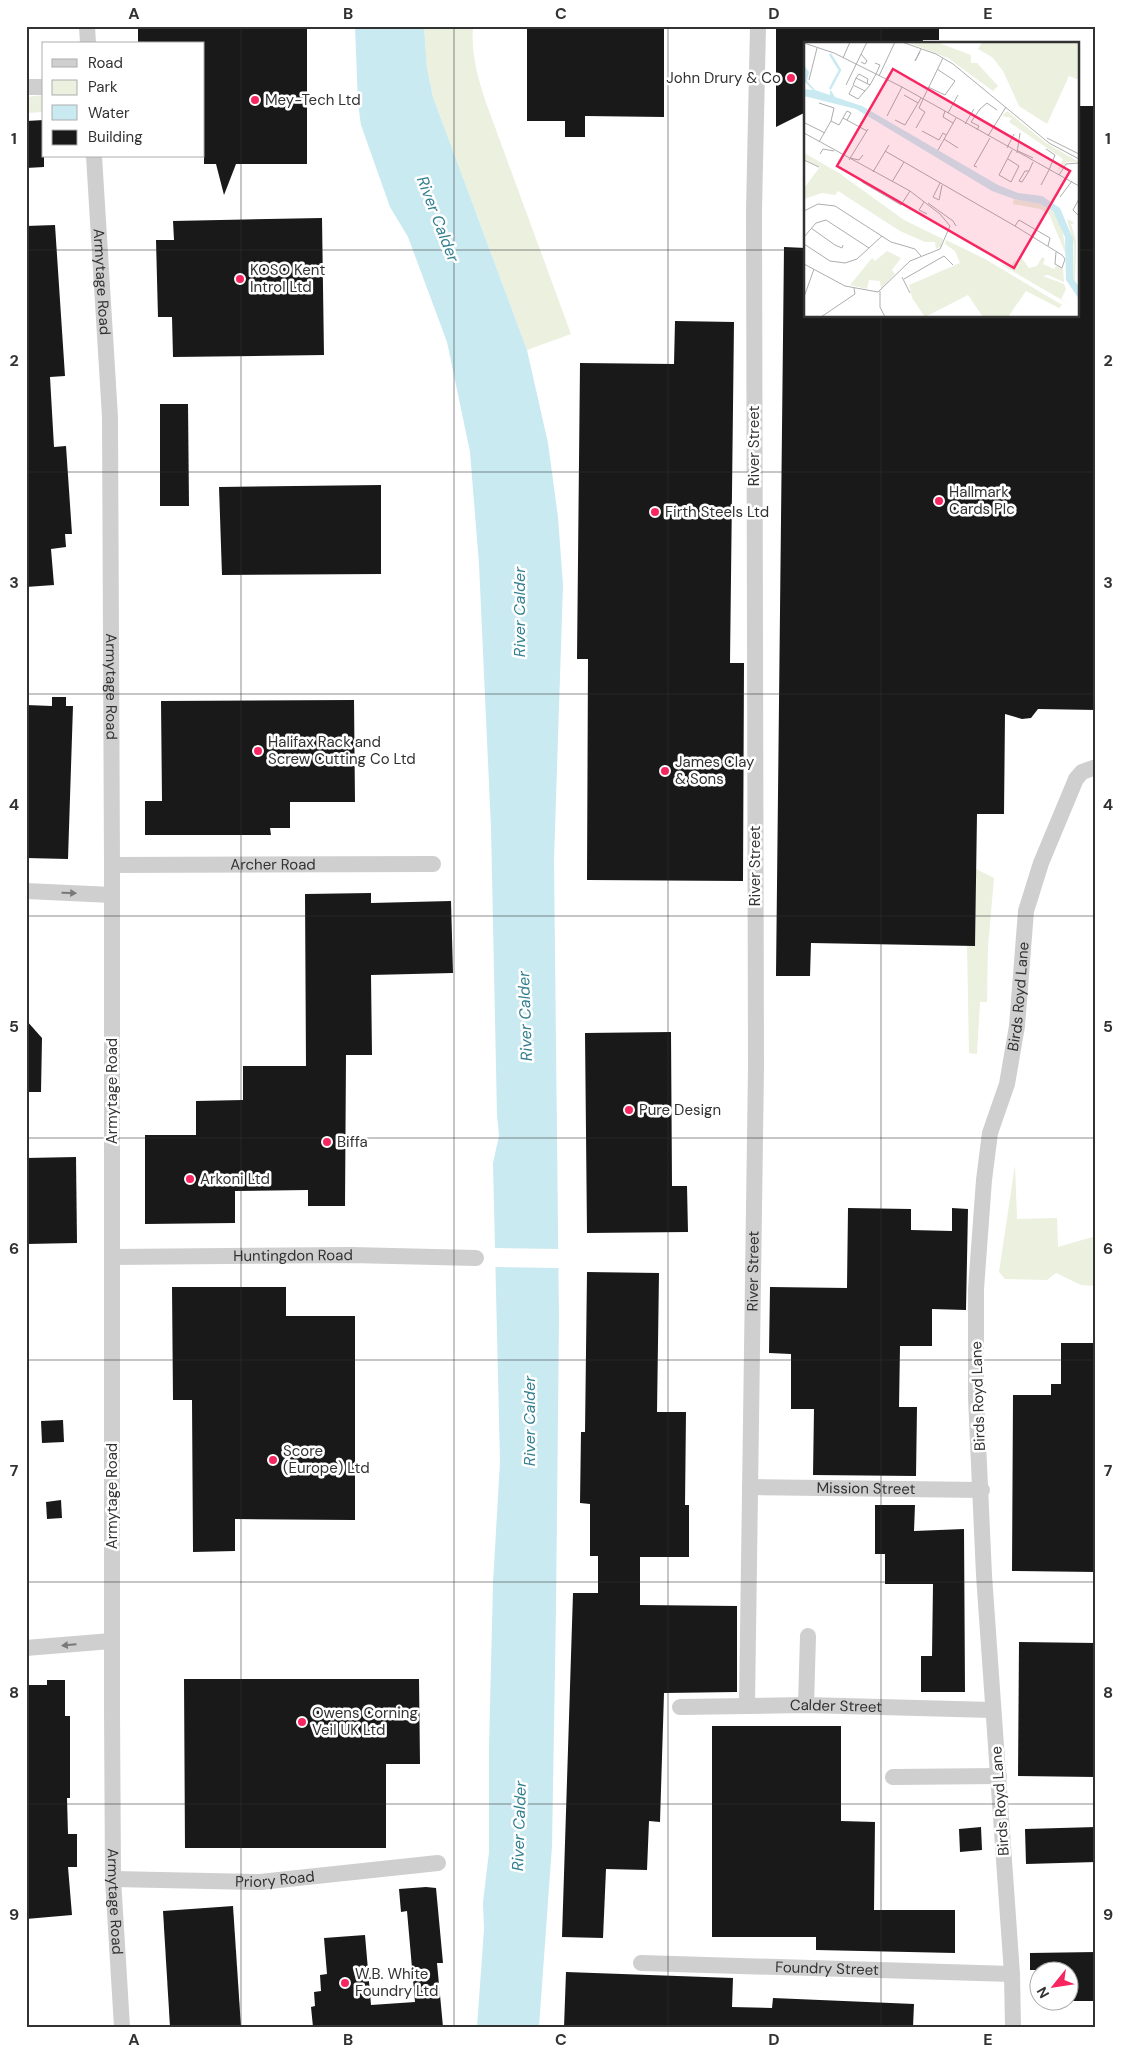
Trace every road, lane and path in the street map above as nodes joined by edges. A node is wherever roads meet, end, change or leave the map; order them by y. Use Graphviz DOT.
graph roads {
  1 [pos="87,26"];
  2 [pos="758,26"];
  3 [pos="88,42"];
  4 [pos="42,86"];
  5 [pos="26,87"];
  6 [pos="94,158"];
  7 [pos="1094,767"];
  8 [pos="433,864"];
  9 [pos="112,865"];
  10 [pos="26,891"];
  11 [pos="112,895"];
  12 [pos="112,1257"];
  13 [pos="476,1258"];
  14 [pos="750,1487"];
  15 [pos="982,1490"];
  16 [pos="808,1636"];
  17 [pos="111,1641"];
  18 [pos="26,1648"];
  19 [pos="747,1705"];
  20 [pos="806,1705"];
  21 [pos="680,1707"];
  22 [pos="992,1710"];
  23 [pos="999,1776"];
  24 [pos="893,1777"];
  25 [pos="438,1863"];
  26 [pos="113,1880"];
  27 [pos="641,1963"];
  28 [pos="1012,1974"];
  29 [pos="122,2027"];
  30 [pos="1013,2027"];
  1 -- 3 [label="street"];
  2 -- 14 [label="street, River Street"];
  4 -- 5 [label="street"];
  6 -- 9 [label="street, Armytage Road"];
  7 -- 15 [label="street, Birds Royd Lane"];
  8 -- 9 [label="street, Archer Road"];
  9 -- 11 [label="street, Armytage Road"];
  10 -- 11 [label="street, one-way"];
  11 -- 12 [label="street, Armytage Road"];
  12 -- 13 [label="street, Huntingdon Road"];
  12 -- 17 [label="street, Armytage Road"];
  14 -- 15 [label="street, Mission Street"];
  14 -- 19 [label="street, River Street"];
  15 -- 22 [label="street, Birds Royd Lane"];
  16 -- 20 [label="street"];
  17 -- 18 [label="street, one-way"];
  17 -- 26 [label="street, Armytage Road"];
  19 -- 20 [label="street, Calder Street"];
  19 -- 21 [label="street, Calder Street"];
  20 -- 22 [label="street, Calder Street"];
  22 -- 23 [label="street, Birds Royd Lane"];
  23 -- 24 [label="street"];
  23 -- 28 [label="street, Birds Royd Lane"];
  25 -- 26 [label="street, Priory Road"];
  26 -- 29 [label="street, Armytage Road"];
  27 -- 28 [label="street, Foundry Street"];
  28 -- 30 [label="street, Birds Royd Lane"];
}
